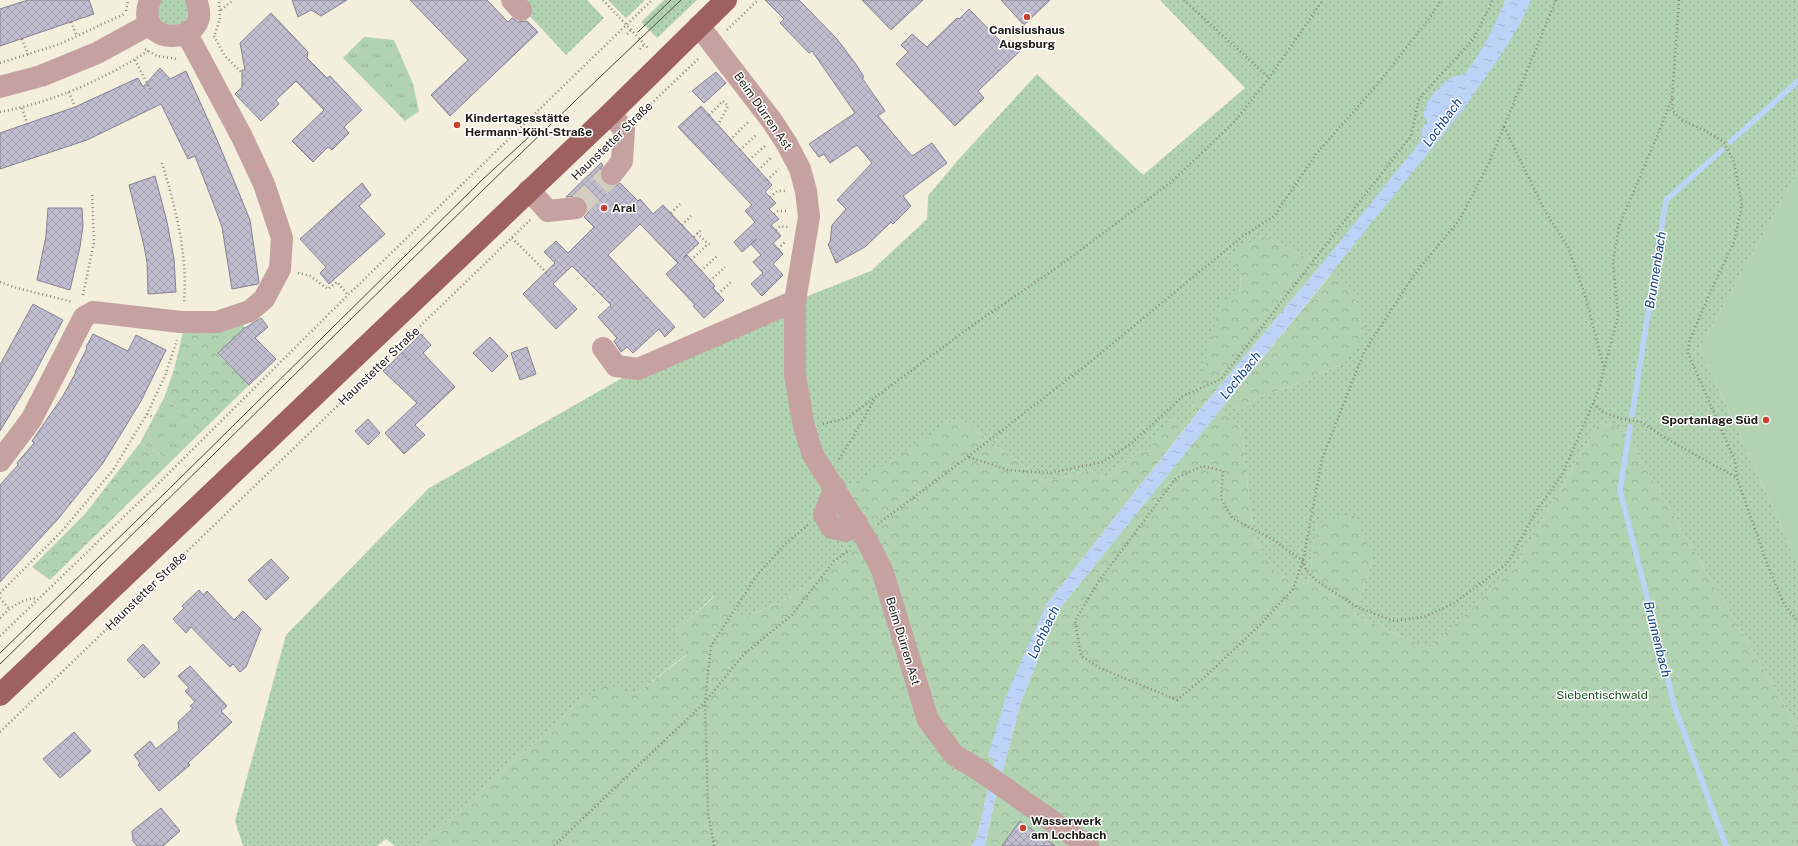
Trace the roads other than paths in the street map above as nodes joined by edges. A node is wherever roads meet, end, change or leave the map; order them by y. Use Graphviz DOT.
graph roads {
  1 [pos="150,0"];
  2 [pos="196,0"];
  3 [pos="726,0"];
  4 [pos="150,24"];
  5 [pos="699,26"];
  6 [pos="186,34"];
  7 [pos="0,87"];
  8 [pos="610,114"];
  9 [pos="612,174"];
  10 [pos="529,190"];
  11 [pos="576,208"];
  12 [pos="795,300"];
  13 [pos="603,348"];
  14 [pos="0,461"];
  15 [pos="831,482"];
  16 [pos="862,531"];
  17 [pos="0,695"];
  18 [pos="1088,846"];
  1 -- 4 [label="street"];
  2 -- 6 [label="street"];
  3 -- 5 [label="main road, Haunstetter Straße"];
  4 -- 6 [label="street"];
  4 -- 7 [label="street"];
  5 -- 8 [label="main road, Haunstetter Straße"];
  5 -- 12 [label="street, Beim Dürren Ast"];
  6 -- 14 [label="street"];
  8 -- 9 [label="street"];
  8 -- 10 [label="main road, Haunstetter Straße"];
  10 -- 11 [label="street"];
  10 -- 17 [label="main road, Haunstetter Straße"];
  12 -- 13 [label="street"];
  12 -- 15 [label="street, Beim Dürren Ast"];
  15 -- 16 [label="street, Beim Dürren Ast"];
  15 -- 16 [label="street"];
  16 -- 18 [label="street, Beim Dürren Ast"];
}
